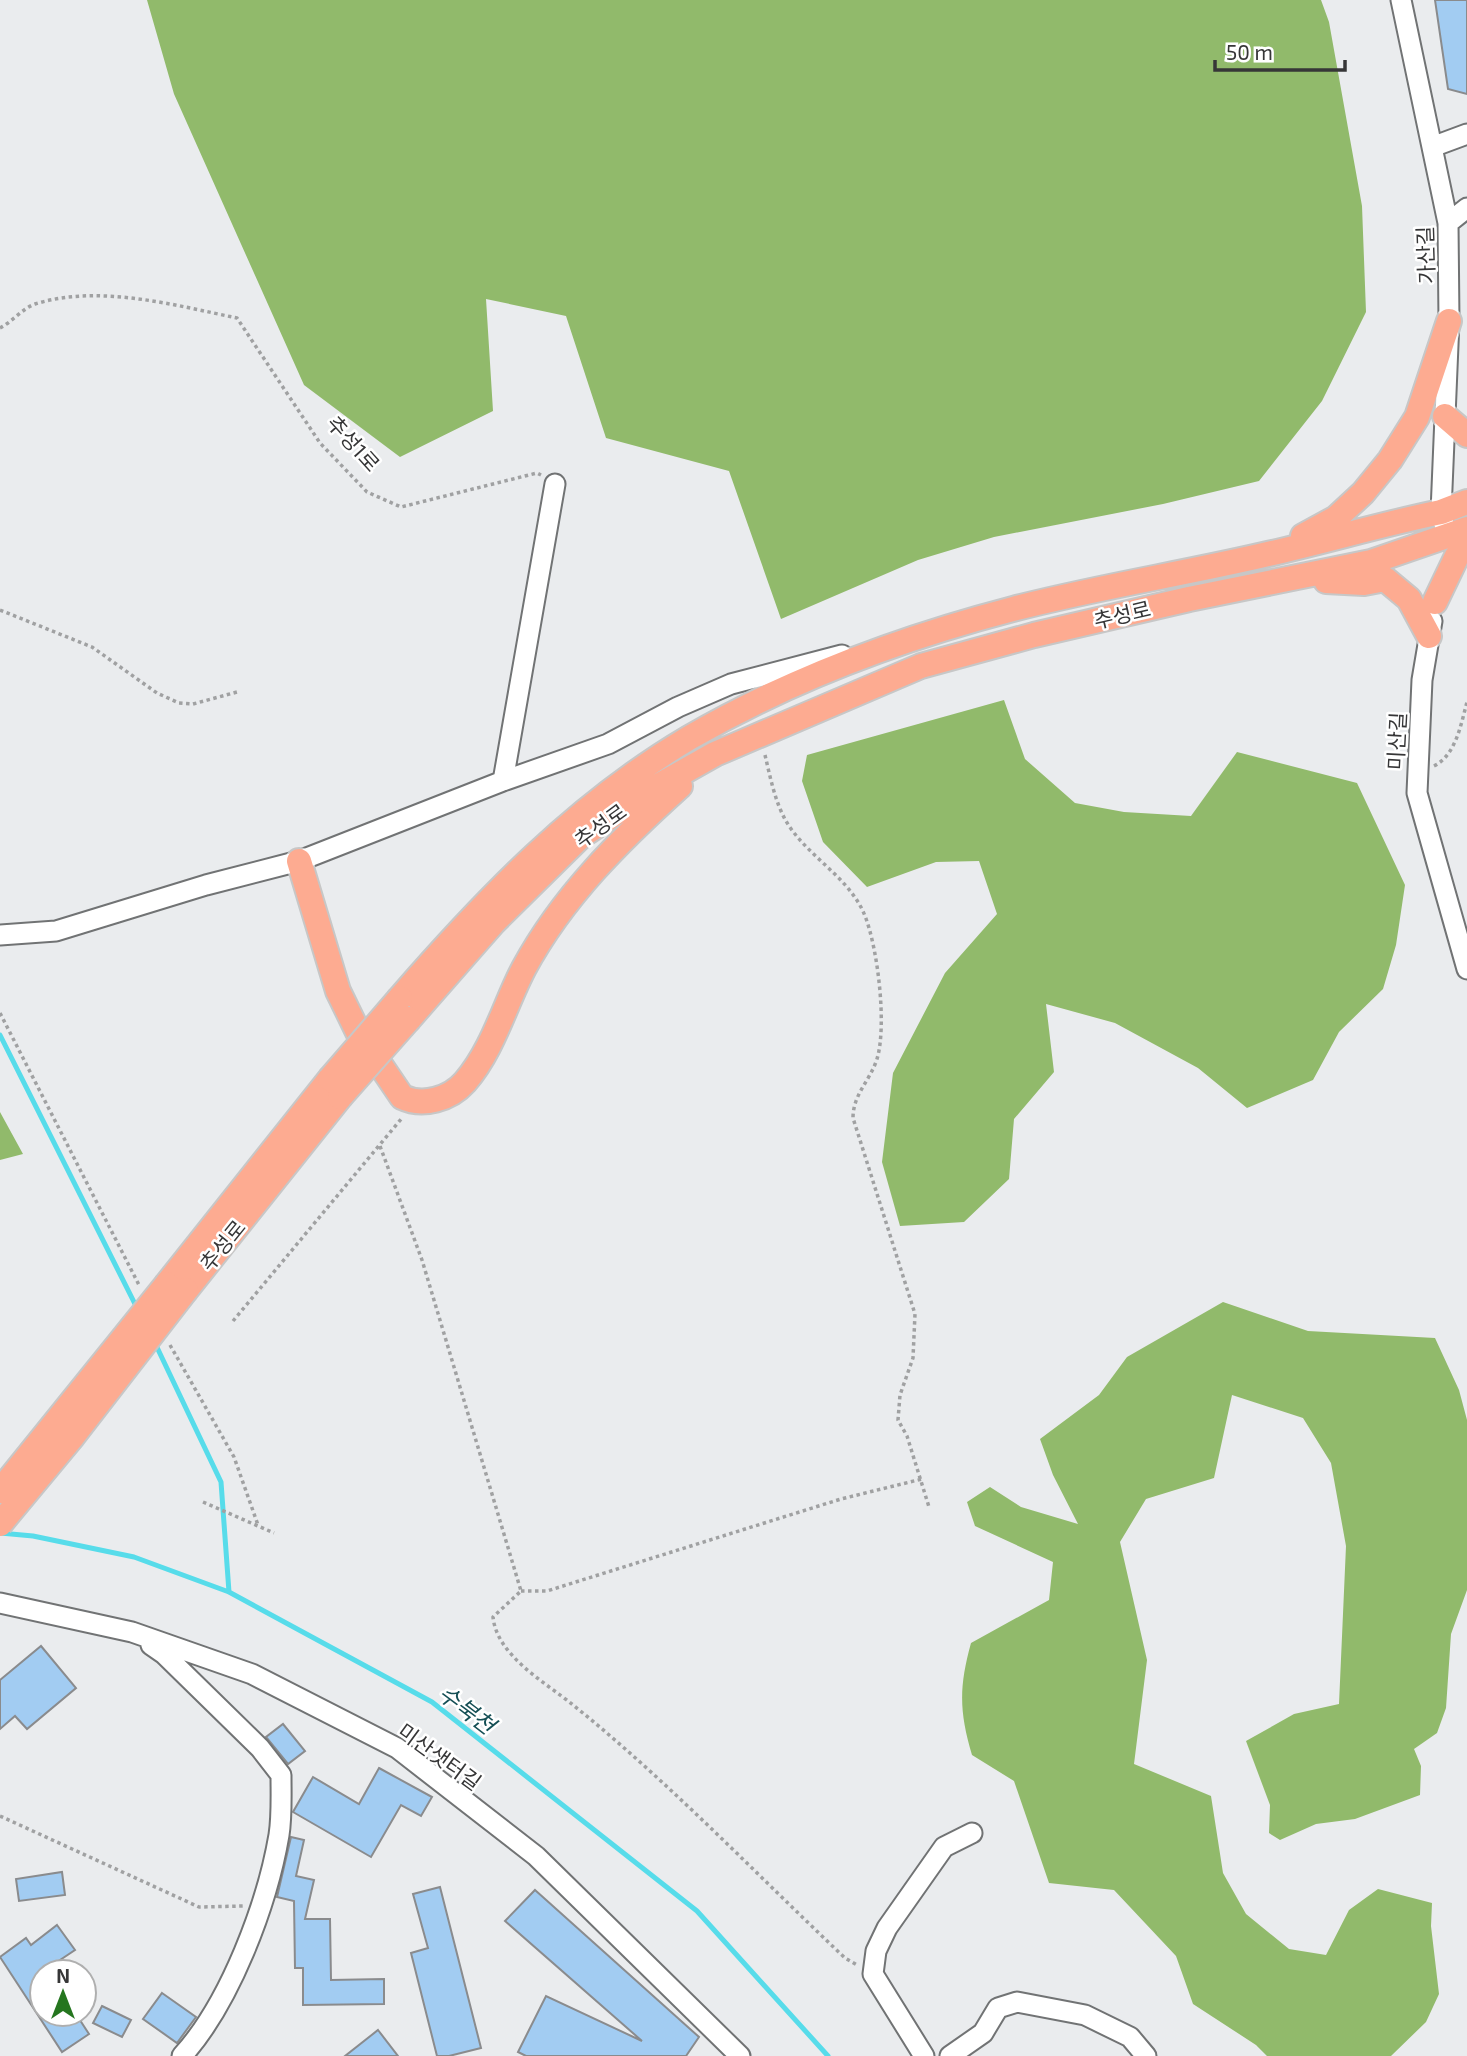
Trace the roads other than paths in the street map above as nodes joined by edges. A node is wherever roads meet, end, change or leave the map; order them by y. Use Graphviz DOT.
graph roads {
  1 [pos="1401,0"];
  2 [pos="1467,134"];
  3 [pos="1432,147"];
  4 [pos="1467,208"];
  5 [pos="1448,223"];
  6 [pos="1449,321"];
  7 [pos="1445,416"];
  8 [pos="1467,435"];
  9 [pos="555,484"];
  10 [pos="1467,502"];
  11 [pos="1455,531"];
  12 [pos="1268,554"];
  13 [pos="1290,579"];
  14 [pos="1435,602"];
  15 [pos="1429,636"];
  16 [pos="901,642"];
  17 [pos="715,754"];
  18 [pos="503,781"];
  19 [pos="299,861"];
  20 [pos="0,935"];
  21 [pos="1467,969"];
  22 [pos="405,1008"];
  23 [pos="177,1287"];
  24 [pos="0,1490"];
  25 [pos="0,1524"];
  26 [pos="0,1603"];
  27 [pos="132,1632"];
  28 [pos="972,1833"];
  29 [pos="182,2056"];
  30 [pos="740,2056"];
  31 [pos="924,2056"];
  32 [pos="950,2056"];
  33 [pos="1146,2056"];
  1 -- 3 [label="street, 가산길"];
  2 -- 3 [label="street"];
  3 -- 5 [label="street, 가산길"];
  4 -- 5 [label="street"];
  5 -- 6 [label="street, 가산길"];
  6 -- 7 [label="street, 가산길"];
  6 -- 12 [label="main road"];
  7 -- 8 [label="main road"];
  7 -- 11 [label="street, 가산길"];
  9 -- 18 [label="street"];
  10 -- 11 [label="main road, 추성로"];
  11 -- 12 [label="main road, 추성로"];
  11 -- 13 [label="main road, 추성로"];
  11 -- 14 [label="main road"];
  12 -- 16 [label="main road, 추성로"];
  13 -- 15 [label="main road"];
  13 -- 17 [label="main road, 추성로"];
  14 -- 15 [label="street, 미산길"];
  15 -- 21 [label="street, 미산길"];
  16 -- 18 [label="street"];
  16 -- 22 [label="main road, 추성로"];
  17 -- 19 [label="main road"];
  17 -- 22 [label="main road, 추성로"];
  18 -- 19 [label="street"];
  19 -- 20 [label="street"];
  22 -- 23 [label="main road, 추성로, bridge"];
  23 -- 24 [label="main road, 추성로, bridge"];
  23 -- 25 [label="main road, 추성로, bridge"];
  26 -- 27 [label="street, 미산샛터길"];
  27 -- 29 [label="street"];
  27 -- 30 [label="street, 미산샛터길"];
  28 -- 31 [label="street"];
  32 -- 33 [label="street"];
}
